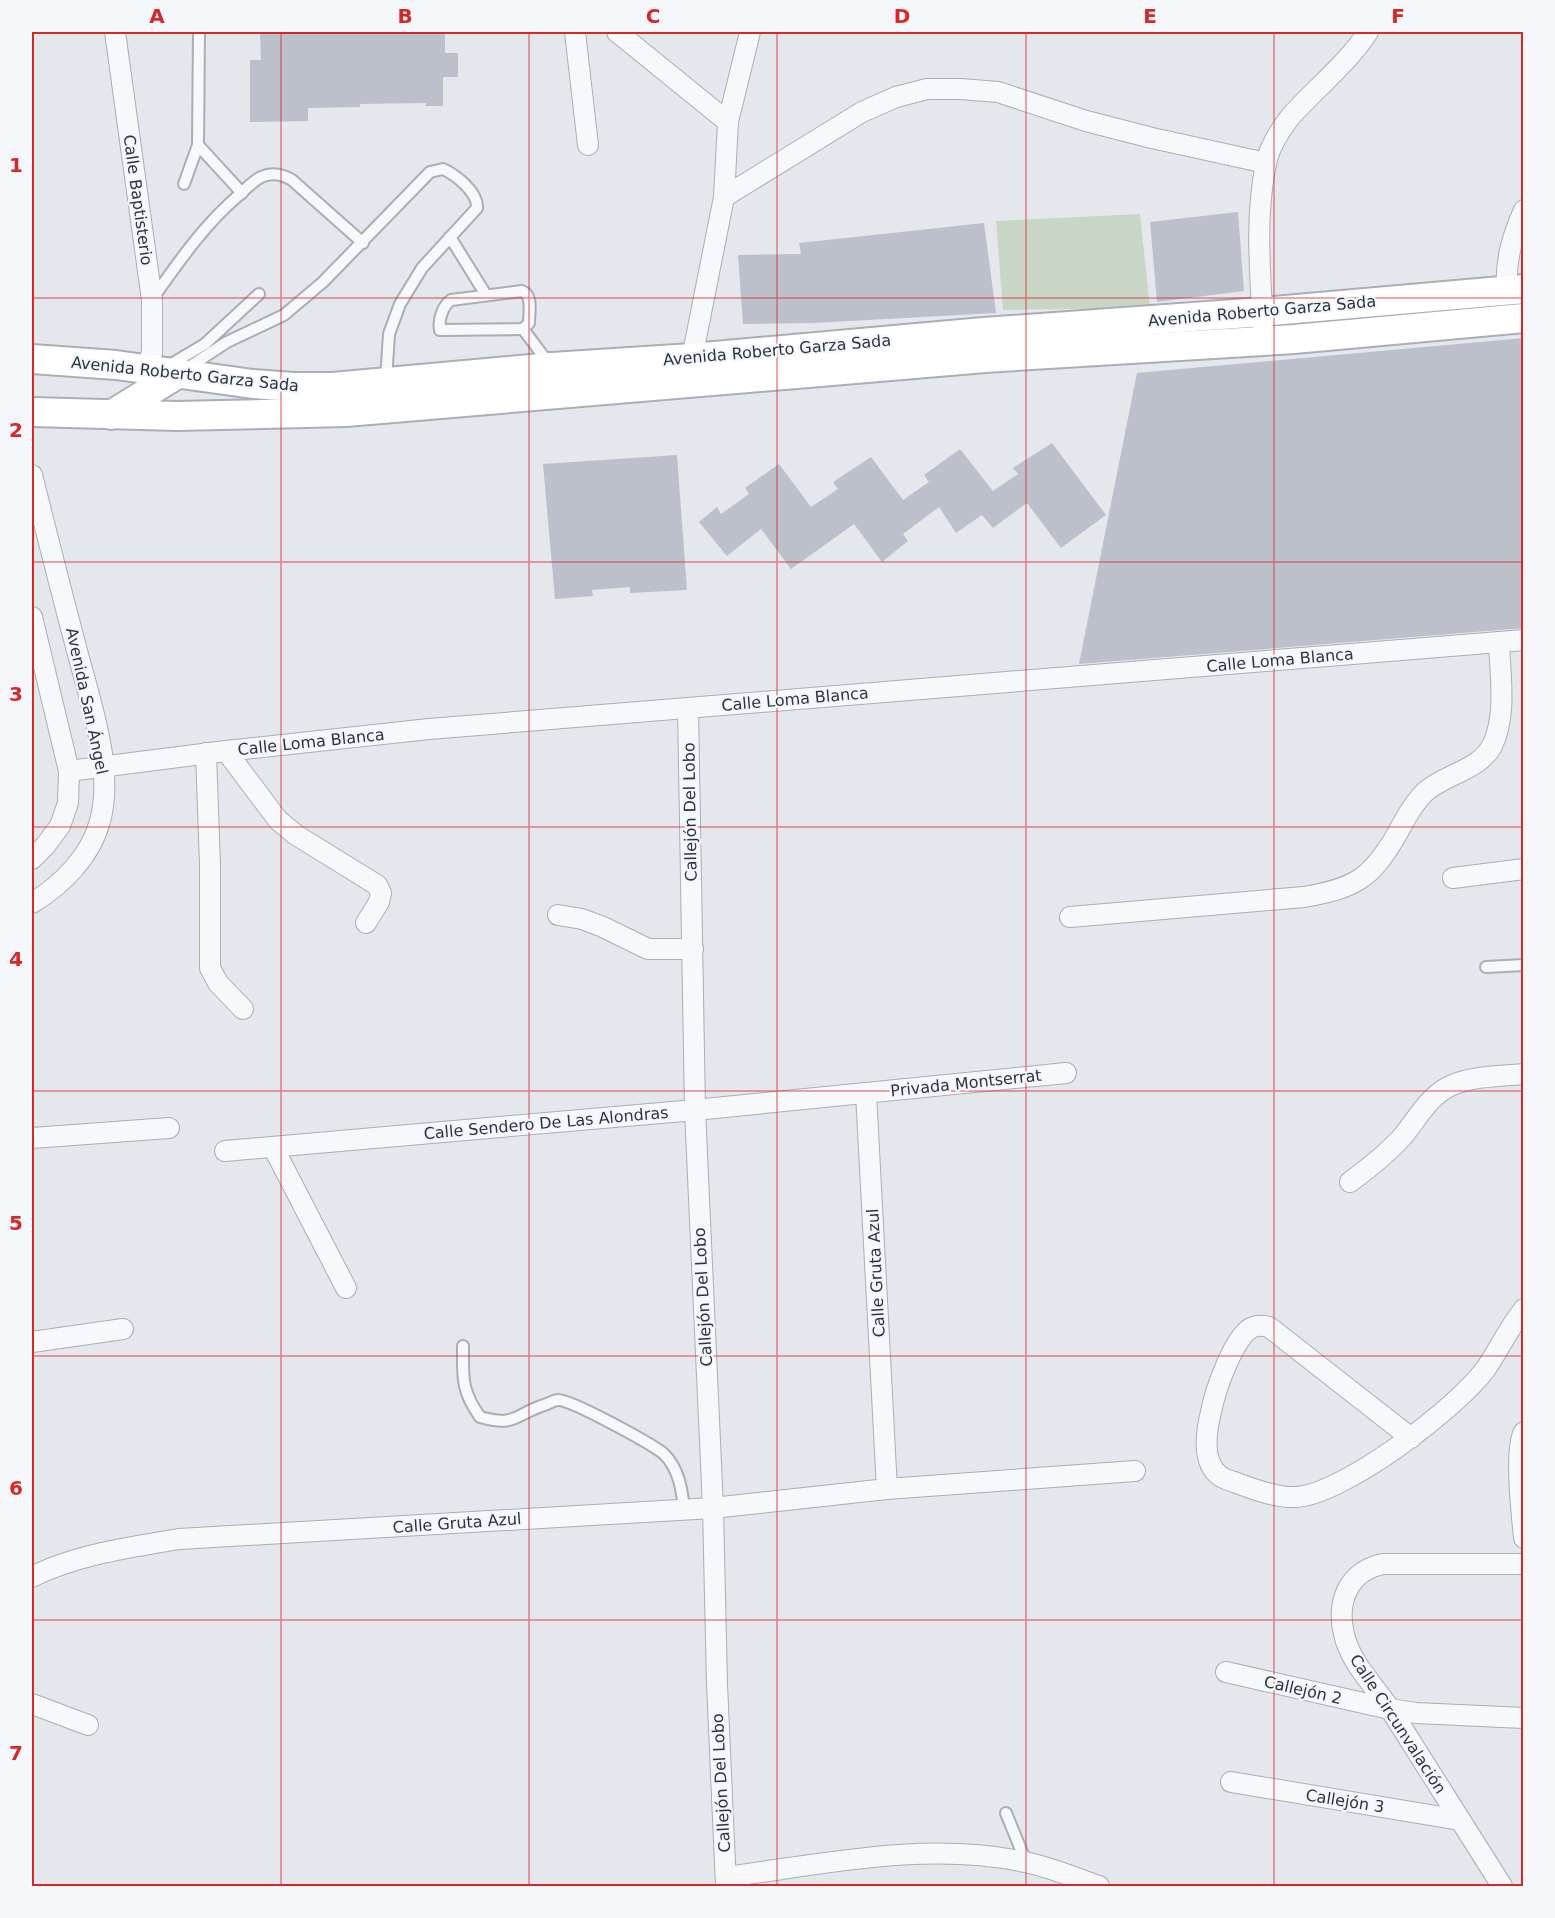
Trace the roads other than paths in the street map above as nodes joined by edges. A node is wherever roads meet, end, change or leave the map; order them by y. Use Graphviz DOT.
graph roads {
  1 [pos="115,32"];
  2 [pos="199,32"];
  3 [pos="575,32"];
  4 [pos="617,32"];
  5 [pos="750,32"];
  6 [pos="1368,32"];
  7 [pos="728,122"];
  8 [pos="588,145"];
  9 [pos="198,146"];
  10 [pos="1266,163"];
  11 [pos="184,184"];
  12 [pos="242,192"];
  13 [pos="724,197"];
  14 [pos="1524,210"];
  15 [pos="450,237"];
  16 [pos="363,243"];
  17 [pos="1515,290"];
  18 [pos="259,294"];
  19 [pos="486,295"];
  20 [pos="152,300"];
  21 [pos="1262,312"];
  22 [pos="1524,318"];
  23 [pos="523,329"];
  24 [pos="1264,340"];
  25 [pos="692,358"];
  26 [pos="32,359"];
  27 [pos="552,367"];
  28 [pos="162,371"];
  29 [pos="386,383"];
  30 [pos="499,399"];
  31 [pos="32,412"];
  32 [pos="277,412"];
  33 [pos="111,415"];
  34 [pos="32,475"];
  35 [pos="32,625"];
  36 [pos="1524,640"];
  37 [pos="1499,642"];
  38 [pos="688,708"];
  39 [pos="226,751"];
  40 [pos="206,753"];
  41 [pos="104,767"];
  42 [pos="69,771"];
  43 [pos="32,859"];
  44 [pos="1524,868"];
  45 [pos="1453,878"];
  46 [pos="32,903"];
  47 [pos="558,915"];
  48 [pos="1070,917"];
  49 [pos="366,923"];
  50 [pos="693,949"];
  51 [pos="1524,965"];
  52 [pos="1486,967"];
  53 [pos="243,1009"];
  54 [pos="1066,1073"];
  55 [pos="1524,1074"];
  56 [pos="866,1093"];
  57 [pos="695,1110"];
  58 [pos="169,1128"];
  59 [pos="32,1138"];
  60 [pos="273,1147"];
  61 [pos="225,1151"];
  62 [pos="1350,1182"];
  63 [pos="346,1288"];
  64 [pos="1524,1309"];
  65 [pos="123,1329"];
  66 [pos="32,1342"];
  67 [pos="463,1346"];
  68 [pos="1524,1432"];
  69 [pos="1411,1438"];
  70 [pos="1135,1471"];
  71 [pos="887,1489"];
  72 [pos="713,1508"];
  73 [pos="684,1509"];
  74 [pos="1524,1538"];
  75 [pos="1524,1564"];
  76 [pos="32,1577"];
  77 [pos="1226,1672"];
  78 [pos="32,1704"];
  79 [pos="1390,1709"];
  80 [pos="1524,1718"];
  81 [pos="88,1725"];
  82 [pos="1231,1782"];
  83 [pos="1006,1813"];
  84 [pos="1460,1820"];
  85 [pos="1026,1862"];
  86 [pos="726,1882"];
  87 [pos="1099,1887"];
  88 [pos="1502,1887"];
  1 -- 20 [label="street, Calle Baptisterio"];
  2 -- 9 [label="lane"];
  3 -- 8 [label="street"];
  4 -- 7 [label="street"];
  5 -- 7 [label="street"];
  6 -- 10 [label="street"];
  7 -- 13 [label="street"];
  9 -- 11 [label="lane"];
  9 -- 12 [label="lane"];
  10 -- 13 [label="street"];
  10 -- 21 [label="street"];
  12 -- 16 [label="lane"];
  12 -- 20 [label="lane"];
  13 -- 25 [label="street"];
  14 -- 17 [label="street"];
  15 -- 16 [label="lane"];
  15 -- 19 [label="lane"];
  15 -- 29 [label="lane"];
  16 -- 28 [label="lane"];
  17 -- 21 [label="street, Avenida Roberto Garza Sada"];
  18 -- 28 [label="lane"];
  19 -- 23 [label="lane"];
  19 -- 23 [label="lane"];
  20 -- 28 [label="street, Calle Baptisterio"];
  21 -- 24 [label="street"];
  21 -- 25 [label="street, Avenida Roberto Garza Sada"];
  22 -- 24 [label="street, Avenida Roberto Garza Sada"];
  23 -- 27 [label="lane"];
  24 -- 30 [label="street, Avenida Roberto Garza Sada"];
  25 -- 27 [label="street, Avenida Roberto Garza Sada"];
  26 -- 28 [label="street, Avenida Roberto Garza Sada"];
  27 -- 29 [label="street, Avenida Roberto Garza Sada"];
  28 -- 29 [label="street, Avenida Roberto Garza Sada"];
  28 -- 33 [label="street"];
  29 -- 30 [label="street"];
  29 -- 32 [label="street"];
  30 -- 32 [label="street, Avenida Roberto Garza Sada"];
  31 -- 33 [label="street, Avenida Roberto Garza Sada"];
  32 -- 33 [label="street, Avenida Roberto Garza Sada"];
  34 -- 41 [label="street, Avenida San Ángel"];
  35 -- 42 [label="street, Avenida San Ángel"];
  36 -- 37 [label="street, Calle Loma Blanca"];
  37 -- 38 [label="street, Calle Loma Blanca"];
  37 -- 48 [label="street"];
  38 -- 39 [label="street, Calle Loma Blanca"];
  38 -- 50 [label="street, Callejón Del Lobo"];
  39 -- 40 [label="street, Calle Loma Blanca"];
  39 -- 49 [label="street"];
  40 -- 41 [label="street, Calle Loma Blanca"];
  40 -- 53 [label="street"];
  41 -- 42 [label="street, Calle Loma Blanca"];
  41 -- 46 [label="street, Avenida San Ángel"];
  42 -- 43 [label="street, Avenida San Ángel"];
  44 -- 45 [label="street"];
  47 -- 50 [label="street"];
  50 -- 57 [label="street, Callejón Del Lobo"];
  51 -- 52 [label="lane"];
  54 -- 56 [label="street, Privada Montserrat"];
  55 -- 62 [label="street"];
  56 -- 57 [label="street, Calle Sendero De Las Alondras"];
  56 -- 71 [label="street, Calle Gruta Azul"];
  57 -- 60 [label="street, Calle Sendero De Las Alondras"];
  57 -- 72 [label="street, Callejón Del Lobo"];
  58 -- 59 [label="street"];
  60 -- 61 [label="street, Calle Sendero De Las Alondras"];
  60 -- 63 [label="street"];
  64 -- 69 [label="street"];
  65 -- 66 [label="street"];
  67 -- 73 [label="lane"];
  68 -- 74 [label="street"];
  69 -- 69 [label="street"];
  70 -- 71 [label="street, Calle Gruta Azul"];
  71 -- 72 [label="street, Calle Gruta Azul"];
  72 -- 73 [label="street, Calle Gruta Azul"];
  72 -- 86 [label="street, Callejón Del Lobo"];
  73 -- 76 [label="street, Calle Gruta Azul"];
  75 -- 79 [label="street, Calle Circunvalación"];
  77 -- 79 [label="street, Callejón 2"];
  78 -- 81 [label="street"];
  79 -- 80 [label="street, Callejón 2"];
  79 -- 84 [label="street, Calle Circunvalación"];
  82 -- 84 [label="street, Callejón 3"];
  83 -- 85 [label="lane"];
  84 -- 88 [label="street, Calle Circunvalación"];
  85 -- 86 [label="street"];
  85 -- 87 [label="street"];
}
